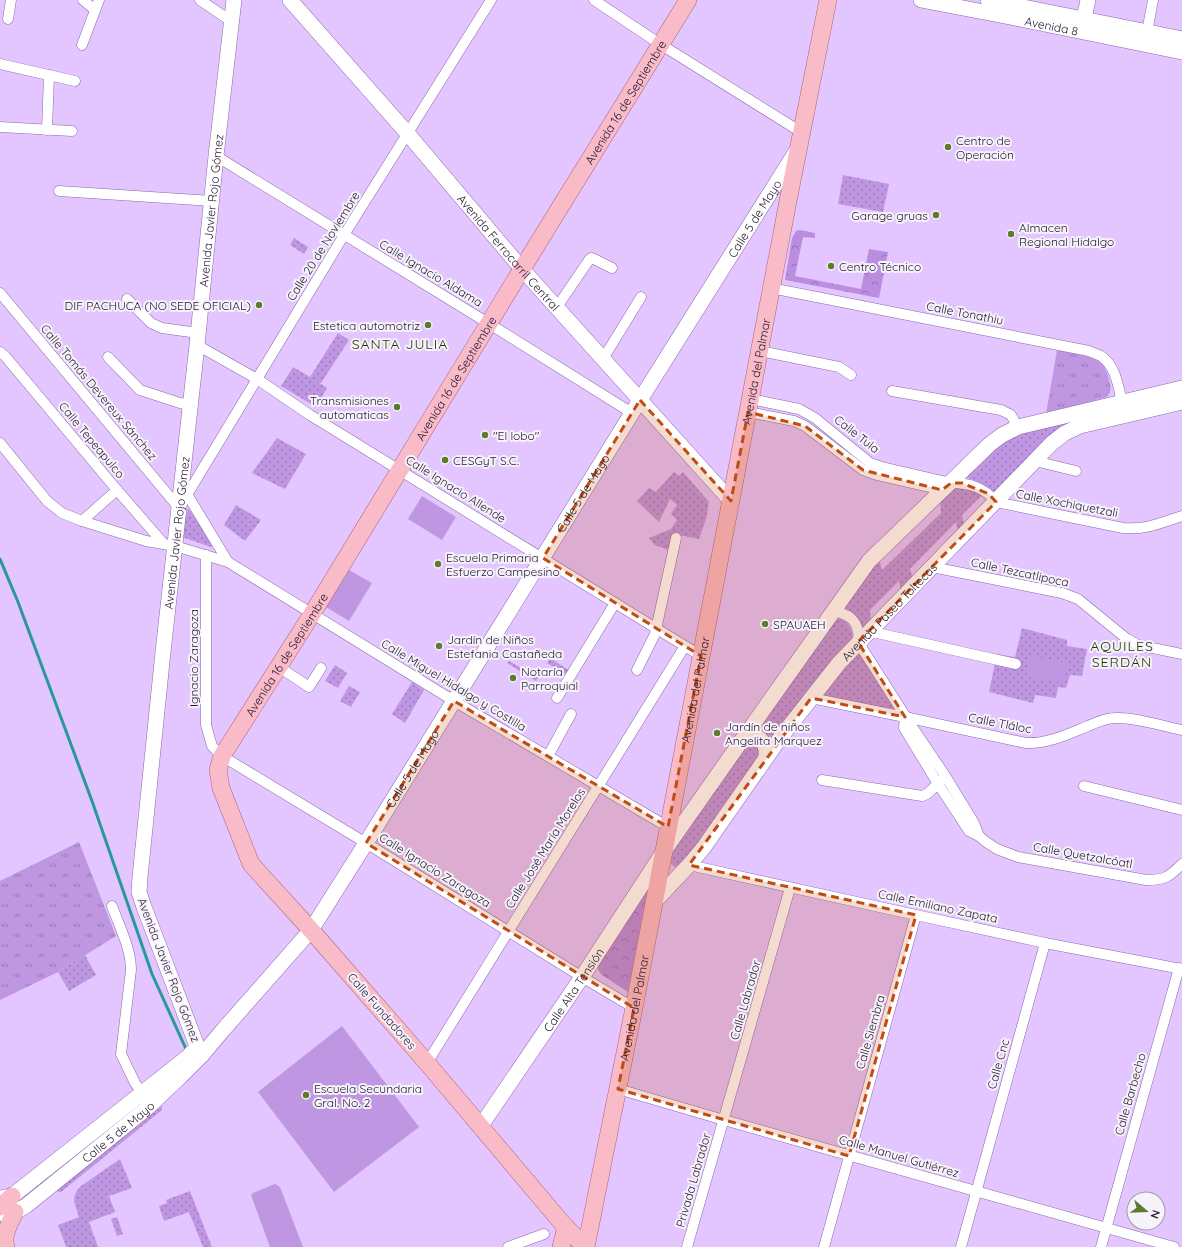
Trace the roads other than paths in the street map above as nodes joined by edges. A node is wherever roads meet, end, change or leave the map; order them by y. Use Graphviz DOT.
graph roads {
  1 [pos="11,0"];
  2 [pos="83,0"];
  3 [pos="99,0"];
  4 [pos="200,0"];
  5 [pos="234,0"];
  6 [pos="290,0"];
  7 [pos="491,0"];
  8 [pos="594,0"];
  9 [pos="688,0"];
  10 [pos="828,0"];
  11 [pos="921,0"];
  12 [pos="988,0"];
  13 [pos="1088,0"];
  14 [pos="1154,0"];
  15 [pos="962,4"];
  16 [pos="1017,8"];
  17 [pos="95,10"];
  18 [pos="8,19"];
  19 [pos="232,21"];
  20 [pos="1083,26"];
  21 [pos="1147,32"];
  22 [pos="1182,39"];
  23 [pos="660,44"];
  24 [pos="82,45"];
  25 [pos="1182,52"];
  26 [pos="0,64"];
  27 [pos="49,75"];
  28 [pos="75,81"];
  29 [pos="0,127"];
  30 [pos="47,130"];
  31 [pos="72,131"];
  32 [pos="408,134"];
  33 [pos="800,140"];
  34 [pos="216,156"];
  35 [pos="59,191"];
  36 [pos="212,200"];
  37 [pos="344,235"];
  38 [pos="612,268"];
  39 [pos="522,269"];
  40 [pos="772,288"];
  41 [pos="0,293"];
  42 [pos="641,297"];
  43 [pos="127,299"];
  44 [pos="557,307"];
  45 [pos="488,323"];
  46 [pos="198,339"];
  47 [pos="760,351"];
  48 [pos="0,352"];
  49 [pos="108,357"];
  50 [pos="603,359"];
  51 [pos="851,375"];
  52 [pos="257,379"];
  53 [pos="1182,388"];
  54 [pos="892,391"];
  55 [pos="640,400"];
  56 [pos="1122,402"];
  57 [pos="1182,402"];
  58 [pos="190,405"];
  59 [pos="749,406"];
  60 [pos="632,413"];
  61 [pos="1018,427"];
  62 [pos="0,443"];
  63 [pos="1035,461"];
  64 [pos="400,470"];
  65 [pos="1076,472"];
  66 [pos="947,487"];
  67 [pos="117,490"];
  68 [pos="188,494"];
  69 [pos="731,501"];
  70 [pos="996,502"];
  71 [pos="179,508"];
  72 [pos="1182,516"];
  73 [pos="82,521"];
  74 [pos="676,538"];
  75 [pos="169,545"];
  76 [pos="206,555"];
  77 [pos="542,558"];
  78 [pos="228,562"];
  79 [pos="932,567"];
  80 [pos="615,603"];
  81 [pos="834,611"];
  82 [pos="312,614"];
  83 [pos="657,628"];
  84 [pos="863,636"];
  85 [pos="686,646"];
  86 [pos="1182,654"];
  87 [pos="701,656"];
  88 [pos="1016,664"];
  89 [pos="279,667"];
  90 [pos="321,668"];
  91 [pos="637,670"];
  92 [pos="558,698"];
  93 [pos="811,698"];
  94 [pos="454,701"];
  95 [pos="571,714"];
  96 [pos="758,717"];
  97 [pos="905,717"];
  98 [pos="1182,730"];
  99 [pos="780,738"];
  100 [pos="742,740"];
  101 [pos="222,756"];
  102 [pos="548,756"];
  103 [pos="766,758"];
  104 [pos="822,780"];
  105 [pos="942,780"];
  106 [pos="1084,786"];
  107 [pos="598,787"];
  108 [pos="1182,810"];
  109 [pos="668,827"];
  110 [pos="366,843"];
  111 [pos="664,851"];
  112 [pos="1182,864"];
  113 [pos="689,865"];
  114 [pos="790,888"];
  115 [pos="655,901"];
  116 [pos="112,906"];
  117 [pos="916,915"];
  118 [pos="311,930"];
  119 [pos="509,931"];
  120 [pos="1046,943"];
  121 [pos="1180,968"];
  122 [pos="582,977"];
  123 [pos="634,1008"];
  124 [pos="200,1051"];
  125 [pos="427,1063"];
  126 [pos="618,1089"];
  127 [pos="142,1093"];
  128 [pos="146,1108"];
  129 [pos="724,1120"];
  130 [pos="480,1127"];
  131 [pos="849,1156"];
  132 [pos="976,1191"];
  133 [pos="6,1197"];
  134 [pos="5,1211"];
  135 [pos="566,1227"];
  136 [pos="1106,1228"];
  137 [pos="544,1234"];
  138 [pos="6,1247"];
  139 [pos="508,1247"];
  140 [pos="561,1247"];
  141 [pos="585,1247"];
  142 [pos="687,1247"];
  143 [pos="824,1247"];
  144 [pos="961,1247"];
  145 [pos="1101,1247"];
  146 [pos="1174,1247"];
  1 -- 18 [label="street"];
  2 -- 17 [label="street"];
  3 -- 17 [label="street"];
  4 -- 19 [label="street"];
  5 -- 19 [label="street, Avenida Javier Rojo Gómez"];
  6 -- 32 [label="street, Avenida Ferrocarril Central"];
  7 -- 32 [label="street, Calle 20 de Noviembre"];
  8 -- 23 [label="street"];
  9 -- 23 [label="main road, Avenida 16 de Septiembre"];
  10 -- 33 [label="main road, Avenida del Palmar"];
  11 -- 15 [label="street, Avenida 8"];
  12 -- 16 [label="street, Avenida 8"];
  13 -- 20 [label="street"];
  14 -- 21 [label="street"];
  15 -- 16 [label="street, Avenida 8"];
  16 -- 20 [label="street, Avenida 8"];
  17 -- 24 [label="street"];
  19 -- 34 [label="street, Avenida Javier Rojo Gómez"];
  20 -- 21 [label="street, Avenida 8"];
  20 -- 25 [label="street, Avenida 8"];
  21 -- 22 [label="street, Avenida 8"];
  23 -- 33 [label="street"];
  23 -- 39 [label="main road, Avenida 16 de Septiembre"];
  26 -- 27 [label="street"];
  27 -- 28 [label="street"];
  27 -- 30 [label="street"];
  29 -- 30 [label="street"];
  30 -- 31 [label="street"];
  32 -- 37 [label="street, Calle 20 de Noviembre"];
  32 -- 39 [label="street, Avenida Ferrocarril Central"];
  33 -- 40 [label="main road, Avenida del Palmar"];
  33 -- 55 [label="street, Calle 5 de Mayo"];
  34 -- 36 [label="street, Avenida Javier Rojo Gómez"];
  34 -- 37 [label="street, Calle Ignacio Aldama"];
  35 -- 36 [label="street"];
  36 -- 46 [label="street, Avenida Javier Rojo Gómez"];
  37 -- 45 [label="street, Calle Ignacio Aldama"];
  37 -- 52 [label="street, Calle 20 de Noviembre"];
  38 -- 44 [label="street"];
  39 -- 44 [label="street, Avenida Ferrocarril Central"];
  39 -- 45 [label="main road, Avenida 16 de Septiembre"];
  40 -- 47 [label="main road, Avenida del Palmar"];
  40 -- 56 [label="street, Calle Tonathiu"];
  41 -- 71 [label="street, Calle Tomás Devereux Sánchez"];
  42 -- 50 [label="street"];
  43 -- 46 [label="street"];
  44 -- 50 [label="street, Avenida Ferrocarril Central"];
  45 -- 60 [label="street, Calle Ignacio Aldama"];
  45 -- 64 [label="main road, Avenida 16 de Septiembre"];
  46 -- 52 [label="street, Calle Ignacio Allende"];
  46 -- 58 [label="street, Avenida Javier Rojo Gómez"];
  47 -- 51 [label="street"];
  47 -- 59 [label="main road, Avenida del Palmar"];
  48 -- 67 [label="street, Calle Tepeapulco"];
  49 -- 58 [label="street"];
  50 -- 55 [label="street, Avenida Ferrocarril Central"];
  52 -- 64 [label="street, Calle Ignacio Allende"];
  52 -- 68 [label="street, Calle 20 de Noviembre"];
  53 -- 56 [label="street"];
  54 -- 61 [label="street"];
  55 -- 60 [label="street, Calle 5 de Mayo"];
  55 -- 69 [label="street, Avenida Ferrocarril Central"];
  56 -- 61 [label="street"];
  57 -- 63 [label="street, Avenida Paseo Toltecas"];
  58 -- 71 [label="street, Avenida Javier Rojo Gómez"];
  59 -- 66 [label="street, Calle Tula"];
  59 -- 69 [label="main road, Avenida del Palmar"];
  60 -- 77 [label="street, Calle 5 de Mayo"];
  61 -- 66 [label="street"];
  62 -- 73 [label="street, Calle Miguel Hidalgo y Costilla"];
  63 -- 65 [label="street"];
  63 -- 70 [label="street, Avenida Paseo Toltecas"];
  64 -- 77 [label="street, Calle Ignacio Allende"];
  64 -- 82 [label="main road, Avenida 16 de Septiembre"];
  66 -- 70 [label="street, Calle Xochiquetzali"];
  66 -- 81 [label="street"];
  67 -- 73 [label="street"];
  67 -- 75 [label="street, Calle Tepeapulco"];
  68 -- 71 [label="street, Calle 20 de Noviembre"];
  68 -- 78 [label="street, Calle Miguel Hidalgo y Costilla"];
  69 -- 87 [label="main road, Avenida del Palmar"];
  70 -- 72 [label="street, Calle Xochiquetzali"];
  70 -- 79 [label="street, Avenida Paseo Toltecas"];
  71 -- 75 [label="street, Avenida Javier Rojo Gómez"];
  73 -- 75 [label="street, Calle Miguel Hidalgo y Costilla"];
  74 -- 83 [label="street"];
  75 -- 76 [label="street, Calle Miguel Hidalgo y Costilla"];
  75 -- 124 [label="street, Avenida Javier Rojo Gómez"];
  76 -- 78 [label="street, Calle Miguel Hidalgo y Costilla"];
  76 -- 101 [label="street, Ignacio Zaragoza"];
  77 -- 80 [label="street, Calle Ignacio Allende"];
  77 -- 94 [label="street, Calle 5 de Mayo"];
  78 -- 82 [label="street, Calle Miguel Hidalgo y Costilla"];
  79 -- 84 [label="street, Avenida Paseo Toltecas"];
  79 -- 86 [label="street, Calle Tezcatlipoca"];
  80 -- 83 [label="street, Calle Ignacio Allende"];
  80 -- 92 [label="street"];
  81 -- 84 [label="street, Calle Quetzalcóatl"];
  81 -- 96 [label="street"];
  82 -- 89 [label="main road, Avenida 16 de Septiembre"];
  82 -- 94 [label="street, Calle Miguel Hidalgo y Costilla"];
  83 -- 85 [label="street, Calle Ignacio Allende"];
  83 -- 91 [label="street"];
  84 -- 88 [label="street"];
  84 -- 93 [label="street, Avenida Paseo Toltecas"];
  84 -- 97 [label="street, Calle Quetzalcóatl"];
  85 -- 87 [label="street, Calle Ignacio Allende"];
  85 -- 107 [label="street, Calle José María Morelos"];
  87 -- 109 [label="main road, Avenida del Palmar"];
  89 -- 90 [label="street"];
  89 -- 101 [label="main road, Avenida 16 de Septiembre"];
  93 -- 97 [label="street, Calle Tláloc"];
  93 -- 99 [label="street, Avenida Paseo Toltecas"];
  94 -- 102 [label="street, Calle Miguel Hidalgo y Costilla"];
  94 -- 110 [label="street, Calle 5 de Mayo"];
  95 -- 102 [label="street"];
  96 -- 99 [label="street"];
  96 -- 100 [label="street"];
  97 -- 98 [label="street, Calle Tláloc"];
  97 -- 105 [label="street, Calle Quetzalcóatl"];
  99 -- 103 [label="street, Avenida Paseo Toltecas"];
  100 -- 103 [label="street"];
  100 -- 111 [label="street"];
  101 -- 110 [label="street, Calle Ignacio Zaragoza"];
  101 -- 118 [label="main road, Calle Fundadores"];
  102 -- 107 [label="street, Calle Miguel Hidalgo y Costilla"];
  103 -- 113 [label="street, Avenida Paseo Toltecas"];
  104 -- 105 [label="street"];
  105 -- 112 [label="street, Calle Quetzalcóatl"];
  106 -- 108 [label="street"];
  107 -- 109 [label="street, Calle Miguel Hidalgo y Costilla"];
  107 -- 119 [label="street, Calle José María Morelos"];
  109 -- 111 [label="main road, Avenida del Palmar"];
  110 -- 118 [label="street, Calle 5 de Mayo"];
  110 -- 119 [label="street, Calle Ignacio Zaragoza"];
  111 -- 115 [label="main road, Avenida del Palmar"];
  111 -- 122 [label="street, Calle Alta Tensión"];
  113 -- 114 [label="street, Calle Emiliano Zapata"];
  113 -- 115 [label="street, Avenida Paseo Toltecas"];
  114 -- 117 [label="street, Calle Emiliano Zapata"];
  114 -- 129 [label="street, Calle Labrador"];
  115 -- 123 [label="main road, Avenida del Palmar"];
  116 -- 127 [label="street"];
  117 -- 120 [label="street, Calle Emiliano Zapata"];
  117 -- 131 [label="street, Calle Siembra"];
  118 -- 124 [label="street, Calle 5 de Mayo"];
  118 -- 125 [label="main road, Calle Fundadores"];
  119 -- 122 [label="street, Calle Ignacio Zaragoza"];
  119 -- 125 [label="street, Calle José María Morelos"];
  120 -- 121 [label="street, Calle Emiliano Zapata"];
  120 -- 132 [label="street, Calle Cnc"];
  121 -- 136 [label="street, Calle Barbecho"];
  122 -- 123 [label="street, Calle Ignacio Zaragoza"];
  122 -- 130 [label="street, Calle Alta Tensión"];
  123 -- 126 [label="main road, Avenida del Palmar"];
  124 -- 127 [label="street, Calle 5 de Mayo"];
  124 -- 128 [label="street, Calle 5 de Mayo"];
  125 -- 130 [label="main road, Calle Fundadores"];
  126 -- 129 [label="street, Calle Manuel Gutiérrez"];
  126 -- 141 [label="main road, Avenida del Palmar"];
  127 -- 128 [label="street"];
  127 -- 133 [label="street, Calle 5 de Mayo"];
  128 -- 134 [label="street, Calle 5 de Mayo"];
  129 -- 131 [label="street, Calle Manuel Gutiérrez"];
  129 -- 142 [label="street, Privada Labrador"];
  130 -- 135 [label="main road, Calle Fundadores"];
  131 -- 132 [label="street, Calle Manuel Gutiérrez"];
  131 -- 143 [label="street, Calle Siembra"];
  132 -- 136 [label="street, Calle Manuel Gutiérrez"];
  132 -- 144 [label="street, Calle Cnc"];
  133 -- 134 [label="main road"];
  134 -- 138 [label="main road"];
  135 -- 140 [label="main road"];
  135 -- 141 [label="main road, Calle Fundadores"];
  136 -- 145 [label="street, Calle Barbecho"];
  136 -- 146 [label="street, Calle Manuel Gutiérrez"];
  137 -- 139 [label="street"];
}
